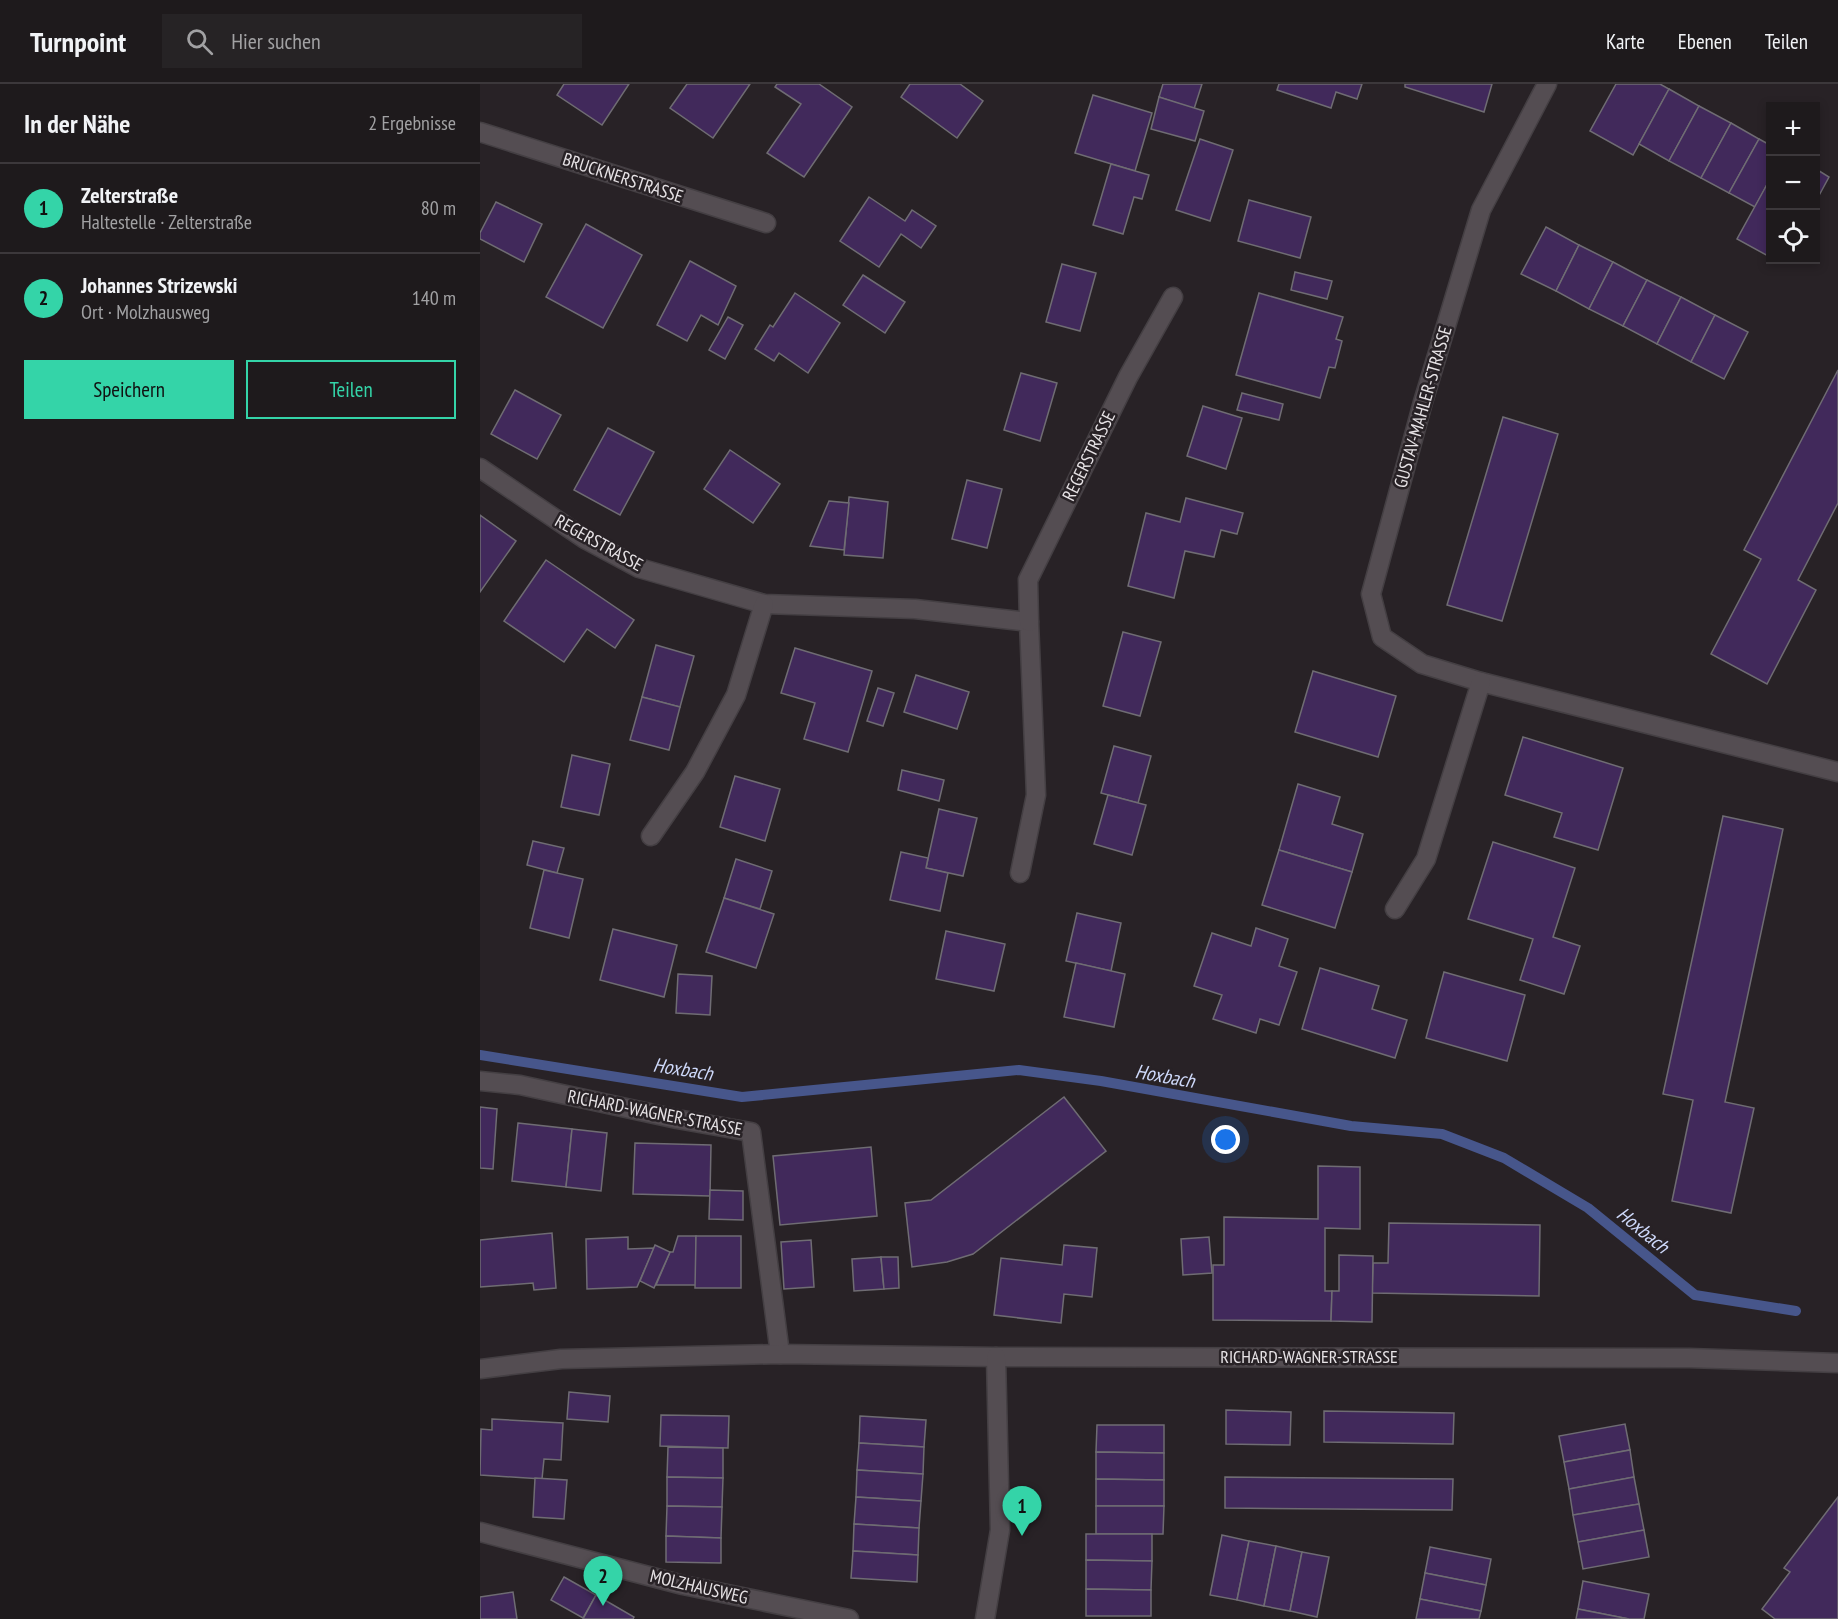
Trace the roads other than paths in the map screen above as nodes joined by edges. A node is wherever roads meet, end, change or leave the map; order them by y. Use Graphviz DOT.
graph roads {
  1 [pos="1547,84"];
  2 [pos="480,132"];
  3 [pos="766,223"];
  4 [pos="1173,297"];
  5 [pos="480,468"];
  6 [pos="764,603"];
  7 [pos="1029,622"];
  8 [pos="1481,682"];
  9 [pos="1838,772"];
  10 [pos="651,836"];
  11 [pos="1020,873"];
  12 [pos="1395,909"];
  13 [pos="480,1081"];
  14 [pos="780,1354"];
  15 [pos="996,1357"];
  16 [pos="1838,1363"];
  17 [pos="480,1370"];
  18 [pos="480,1532"];
  19 [pos="849,1619"];
  20 [pos="985,1619"];
  1 -- 8 [label="street, GUSTAV-MAHLER-STRASSE"];
  2 -- 3 [label="street, BRUCKNERSTRASSE"];
  4 -- 7 [label="street, REGERSTRASSE"];
  5 -- 6 [label="street, REGERSTRASSE"];
  6 -- 7 [label="street, REGERSTRASSE"];
  6 -- 10 [label="street"];
  7 -- 11 [label="street, REGERSTRASSE"];
  8 -- 9 [label="street, GUSTAV-MAHLER-STRASSE"];
  8 -- 12 [label="street"];
  13 -- 14 [label="street, RICHARD-WAGNER-STRASSE"];
  14 -- 15 [label="street, RICHARD-WAGNER-STRASSE"];
  14 -- 17 [label="street, RICHARD-WAGNER-STRASSE"];
  15 -- 16 [label="street, RICHARD-WAGNER-STRASSE"];
  15 -- 20 [label="street"];
  18 -- 19 [label="street, MOLZHAUSWEG"];
}
